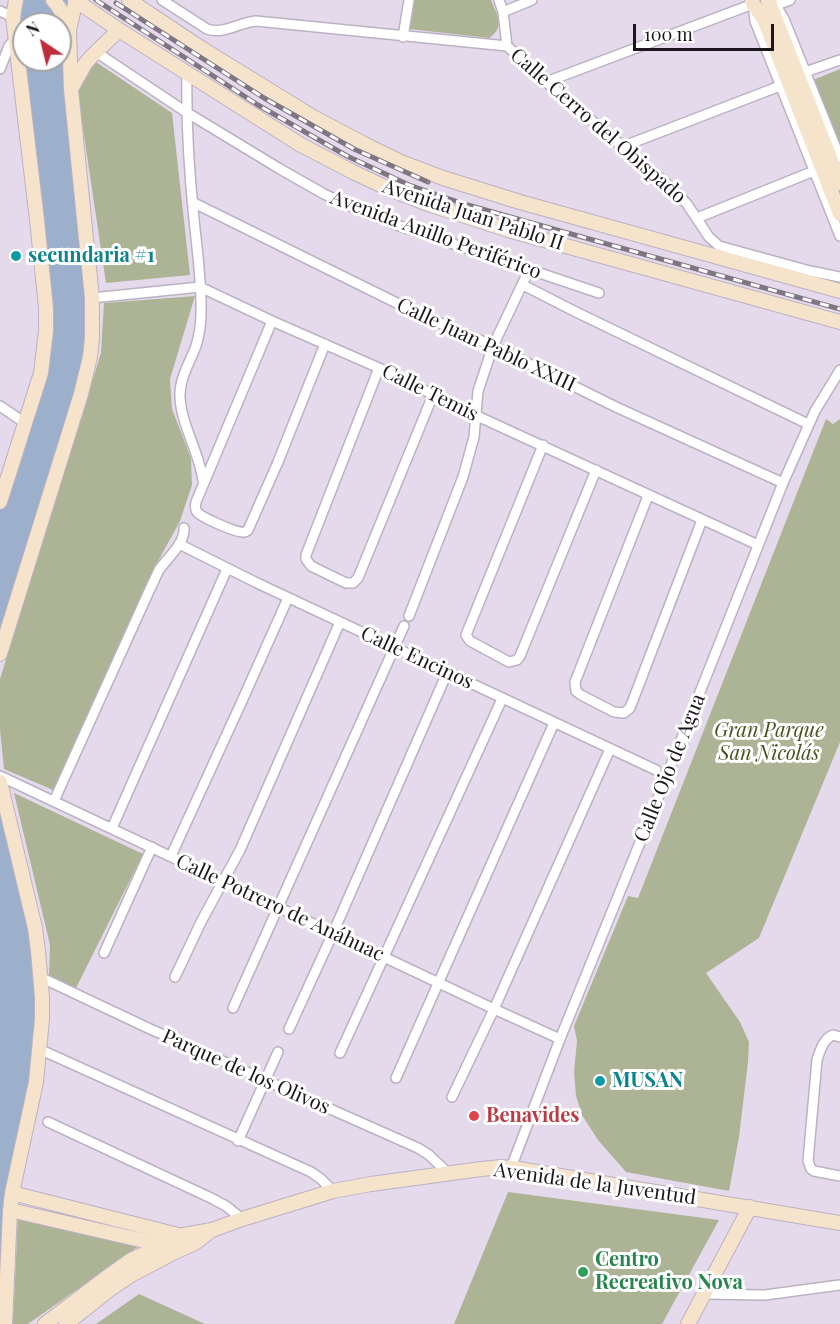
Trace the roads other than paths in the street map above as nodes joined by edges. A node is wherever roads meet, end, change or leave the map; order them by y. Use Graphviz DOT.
graph roads {
  1 [pos="76,0"];
  2 [pos="129,0"];
  3 [pos="162,0"];
  4 [pos="408,0"];
  5 [pos="499,0"];
  6 [pos="532,0"];
  7 [pos="790,0"];
  8 [pos="752,2"];
  9 [pos="19,6"];
  10 [pos="0,11"];
  11 [pos="770,11"];
  12 [pos="503,12"];
  13 [pos="119,30"];
  14 [pos="403,37"];
  15 [pos="12,42"];
  16 [pos="507,46"];
  17 [pos="96,52"];
  18 [pos="840,60"];
  19 [pos="0,69"];
  20 [pos="19,72"];
  21 [pos="71,72"];
  22 [pos="806,72"];
  23 [pos="187,74"];
  24 [pos="546,82"];
  25 [pos="780,86"];
  26 [pos="72,89"];
  27 [pos="186,112"];
  28 [pos="624,146"];
  29 [pos="840,158"];
  30 [pos="814,171"];
  31 [pos="840,183"];
  32 [pos="192,202"];
  33 [pos="840,214"];
  34 [pos="697,218"];
  35 [pos="840,236"];
  36 [pos="529,270"];
  37 [pos="840,277"];
  38 [pos="523,285"];
  39 [pos="200,287"];
  40 [pos="840,291"];
  41 [pos="599,293"];
  42 [pos="92,298"];
  43 [pos="273,321"];
  44 [pos="840,322"];
  45 [pos="325,344"];
  46 [pos="493,346"];
  47 [pos="379,368"];
  48 [pos="839,372"];
  49 [pos="433,395"];
  50 [pos="0,406"];
  51 [pos="475,416"];
  52 [pos="25,423"];
  53 [pos="808,424"];
  54 [pos="543,445"];
  55 [pos="596,470"];
  56 [pos="5,472"];
  57 [pos="204,482"];
  58 [pos="783,483"];
  59 [pos="648,496"];
  60 [pos="0,502"];
  61 [pos="702,520"];
  62 [pos="184,528"];
  63 [pos="179,544"];
  64 [pos="758,545"];
  65 [pos="227,569"];
  66 [pos="288,598"];
  67 [pos="409,616"];
  68 [pos="340,622"];
  69 [pos="404,626"];
  70 [pos="394,648"];
  71 [pos="0,654"];
  72 [pos="447,673"];
  73 [pos="502,699"];
  74 [pos="554,723"];
  75 [pos="610,749"];
  76 [pos="656,770"];
  77 [pos="0,776"];
  78 [pos="0,782"];
  79 [pos="54,801"];
  80 [pos="112,828"];
  81 [pos="152,847"];
  82 [pos="171,856"];
  83 [pos="224,881"];
  84 [pos="278,907"];
  85 [pos="333,933"];
  86 [pos="104,953"];
  87 [pos="384,957"];
  88 [pos="40,977"];
  89 [pos="175,977"];
  90 [pos="439,983"];
  91 [pos="233,1008"];
  92 [pos="494,1009"];
  93 [pos="288,1029"];
  94 [pos="835,1037"];
  95 [pos="560,1039"];
  96 [pos="39,1049"];
  97 [pos="278,1052"];
  98 [pos="340,1053"];
  99 [pos="396,1078"];
  100 [pos="266,1080"];
  101 [pos="452,1097"];
  102 [pos="48,1122"];
  103 [pos="238,1141"];
  104 [pos="511,1168"];
  105 [pos="448,1173"];
  106 [pos="840,1176"];
  107 [pos="333,1191"];
  108 [pos="12,1193"];
  109 [pos="750,1207"];
  110 [pos="10,1210"];
  111 [pos="242,1219"];
  112 [pos="840,1223"];
  113 [pos="189,1239"];
  114 [pos="162,1245"];
  115 [pos="840,1285"];
  116 [pos="705,1294"];
  117 [pos="5,1324"];
  118 [pos="45,1324"];
  119 [pos="66,1324"];
  120 [pos="688,1324"];
  1 -- 13 [label="main road, Avenida Juan Pablo II"];
  2 -- 40 [label="main road, Avenida Juan Pablo II"];
  3 -- 14 [label="street, Calle Cerro del Obispado"];
  4 -- 14 [label="street"];
  5 -- 12 [label="street"];
  6 -- 12 [label="street"];
  7 -- 11 [label="street"];
  8 -- 11 [label="main road"];
  8 -- 24 [label="street"];
  8 -- 25 [label="street"];
  9 -- 10 [label="street"];
  11 -- 22 [label="street"];
  11 -- 31 [label="main road"];
  11 -- 33 [label="main road"];
  12 -- 16 [label="street"];
  13 -- 17 [label="main road"];
  13 -- 23 [label="main road, Avenida Juan Pablo II"];
  14 -- 16 [label="street, Calle Cerro del Obispado"];
  15 -- 19 [label="street"];
  16 -- 24 [label="street, Calle Cerro del Obispado"];
  17 -- 26 [label="main road"];
  17 -- 27 [label="street, Avenida Anillo Periférico"];
  18 -- 22 [label="street"];
  20 -- 52 [label="main road"];
  21 -- 26 [label="main road"];
  22 -- 29 [label="street"];
  23 -- 27 [label="street"];
  23 -- 44 [label="main road, Avenida Juan Pablo II"];
  24 -- 28 [label="street, Calle Cerro del Obispado"];
  25 -- 28 [label="street"];
  25 -- 30 [label="street"];
  26 -- 42 [label="main road"];
  27 -- 32 [label="street"];
  27 -- 36 [label="street, Avenida Anillo Periférico"];
  28 -- 34 [label="street, Calle Cerro del Obispado"];
  30 -- 34 [label="street"];
  30 -- 35 [label="street"];
  32 -- 39 [label="street"];
  32 -- 46 [label="street, Calle Juan Pablo XXIII"];
  34 -- 37 [label="street, Calle Cerro del Obispado"];
  36 -- 38 [label="street"];
  36 -- 41 [label="street, Avenida Anillo Periférico"];
  38 -- 46 [label="street"];
  38 -- 53 [label="street"];
  39 -- 42 [label="street"];
  39 -- 43 [label="street, Calle Temis"];
  39 -- 57 [label="street"];
  42 -- 71 [label="main road"];
  43 -- 45 [label="street, Calle Temis"];
  43 -- 57 [label="street"];
  45 -- 47 [label="street, Calle Temis"];
  45 -- 57 [label="street"];
  46 -- 51 [label="street"];
  46 -- 58 [label="street, Calle Juan Pablo XXIII"];
  47 -- 49 [label="street, Calle Temis"];
  47 -- 49 [label="street"];
  48 -- 53 [label="street, Calle Ojo de Agua"];
  49 -- 51 [label="street, Calle Temis"];
  50 -- 52 [label="street"];
  51 -- 54 [label="street, Calle Temis"];
  51 -- 67 [label="street"];
  52 -- 56 [label="main road"];
  53 -- 58 [label="street, Calle Ojo de Agua"];
  54 -- 55 [label="street, Calle Temis"];
  54 -- 55 [label="street"];
  55 -- 59 [label="street, Calle Temis"];
  56 -- 60 [label="main road"];
  58 -- 64 [label="street, Calle Ojo de Agua"];
  59 -- 61 [label="street, Calle Temis"];
  59 -- 61 [label="street"];
  61 -- 64 [label="street, Calle Temis"];
  62 -- 63 [label="street"];
  63 -- 65 [label="street, Calle Encinos"];
  63 -- 79 [label="street"];
  64 -- 95 [label="street, Calle Ojo de Agua"];
  65 -- 66 [label="street, Calle Encinos"];
  65 -- 80 [label="street"];
  66 -- 68 [label="street, Calle Encinos"];
  66 -- 82 [label="street"];
  68 -- 70 [label="street, Calle Encinos"];
  68 -- 83 [label="street"];
  69 -- 70 [label="street"];
  70 -- 72 [label="street, Calle Encinos"];
  70 -- 84 [label="street"];
  72 -- 73 [label="street, Calle Encinos"];
  72 -- 85 [label="street"];
  73 -- 74 [label="street, Calle Encinos"];
  73 -- 87 [label="street"];
  74 -- 75 [label="street, Calle Encinos"];
  74 -- 90 [label="street"];
  75 -- 76 [label="street, Calle Encinos"];
  75 -- 92 [label="street"];
  77 -- 79 [label="street, Calle Potrero de Anáhuac"];
  78 -- 88 [label="main road"];
  79 -- 80 [label="street, Calle Potrero de Anáhuac"];
  80 -- 81 [label="street, Calle Potrero de Anáhuac"];
  81 -- 82 [label="street, Calle Potrero de Anáhuac"];
  81 -- 86 [label="street"];
  82 -- 83 [label="street, Calle Potrero de Anáhuac"];
  83 -- 84 [label="street, Calle Potrero de Anáhuac"];
  83 -- 89 [label="street"];
  84 -- 85 [label="street, Calle Potrero de Anáhuac"];
  84 -- 91 [label="street"];
  85 -- 87 [label="street, Calle Potrero de Anáhuac"];
  85 -- 93 [label="street"];
  87 -- 90 [label="street, Calle Potrero de Anáhuac"];
  87 -- 98 [label="street"];
  88 -- 96 [label="main road"];
  88 -- 100 [label="street, Parque de los Olivos"];
  90 -- 92 [label="street, Calle Potrero de Anáhuac"];
  90 -- 99 [label="street"];
  92 -- 95 [label="street, Calle Potrero de Anáhuac"];
  92 -- 101 [label="street"];
  94 -- 106 [label="street"];
  95 -- 104 [label="street, Calle Ojo de Agua"];
  96 -- 103 [label="street"];
  96 -- 108 [label="main road"];
  97 -- 100 [label="street"];
  100 -- 103 [label="street"];
  100 -- 105 [label="street, Parque de los Olivos"];
  102 -- 111 [label="street"];
  103 -- 107 [label="street"];
  104 -- 105 [label="main road, Avenida de la Juventud"];
  104 -- 109 [label="main road, Avenida de la Juventud"];
  105 -- 107 [label="main road, Avenida de la Juventud"];
  107 -- 111 [label="main road, Avenida de la Juventud"];
  108 -- 110 [label="main road"];
  108 -- 113 [label="main road"];
  109 -- 112 [label="main road, Avenida de la Juventud"];
  109 -- 116 [label="main road"];
  110 -- 114 [label="main road"];
  110 -- 117 [label="main road"];
  111 -- 113 [label="main road, Avenida de la Juventud"];
  113 -- 114 [label="main road, Avenida de la Juventud"];
  113 -- 119 [label="main road, Avenida de la Juventud"];
  114 -- 118 [label="main road, Avenida de la Juventud"];
  115 -- 116 [label="street"];
  116 -- 120 [label="main road"];
}
